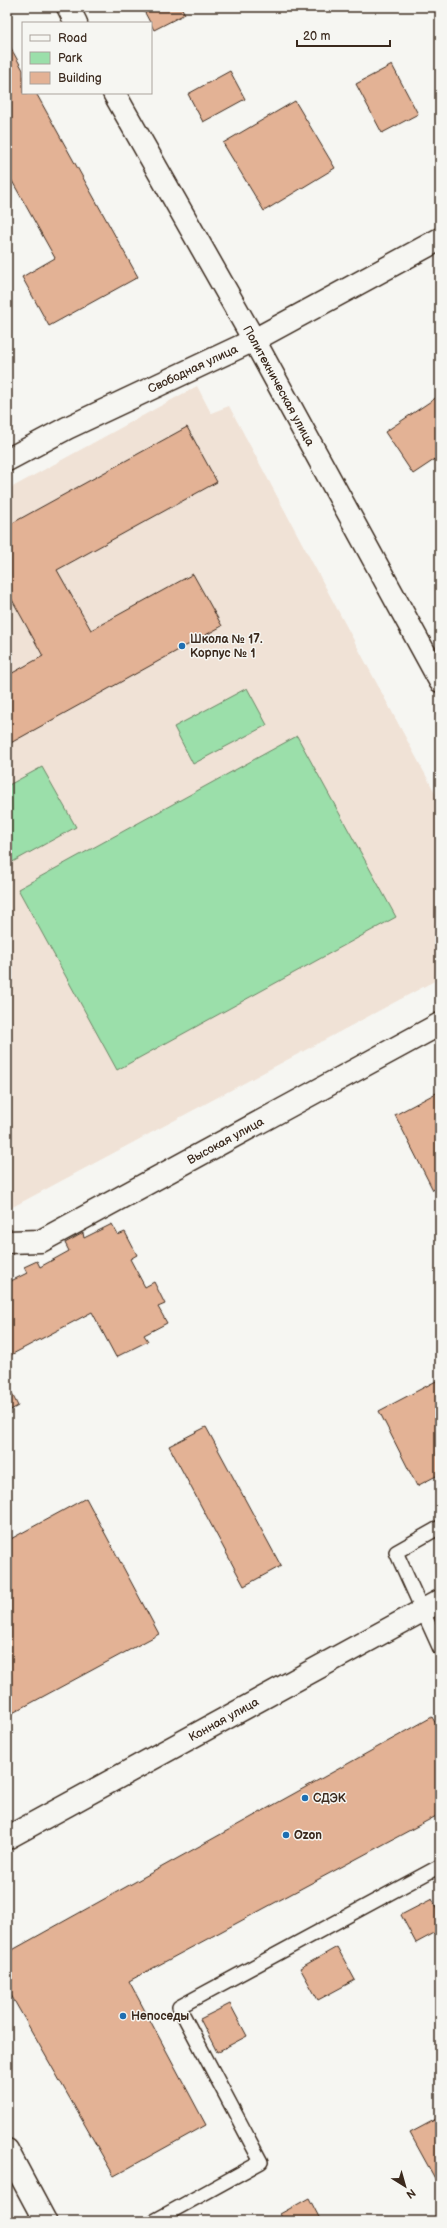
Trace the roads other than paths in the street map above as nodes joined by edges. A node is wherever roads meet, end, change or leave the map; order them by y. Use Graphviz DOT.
graph roads {
  1 [pos="68,7"];
  2 [pos="76,22"];
  3 [pos="115,94"];
  4 [pos="440,239"];
  5 [pos="254,340"];
  6 [pos="7,460"];
  7 [pos="440,681"];
  8 [pos="440,1024"];
  9 [pos="7,1242"];
  10 [pos="440,1527"];
  11 [pos="432,1606"];
  12 [pos="440,1649"];
  13 [pos="7,1838"];
  14 [pos="440,1866"];
  15 [pos="7,2150"];
  16 [pos="45,2221"];
  17 [pos="154,2221"];
  1 -- 2 [label="street"];
  3 -- 5 [label="street, Политехническая улица"];
  4 -- 5 [label="street, Свободная улица"];
  5 -- 6 [label="street, Свободная улица"];
  5 -- 7 [label="street, Политехническая улица"];
  8 -- 9 [label="street, Высокая улица"];
  10 -- 11 [label="lane"];
  11 -- 12 [label="lane"];
  11 -- 13 [label="street, Конная улица"];
  14 -- 17 [label="lane"];
  15 -- 16 [label="street"];
}
